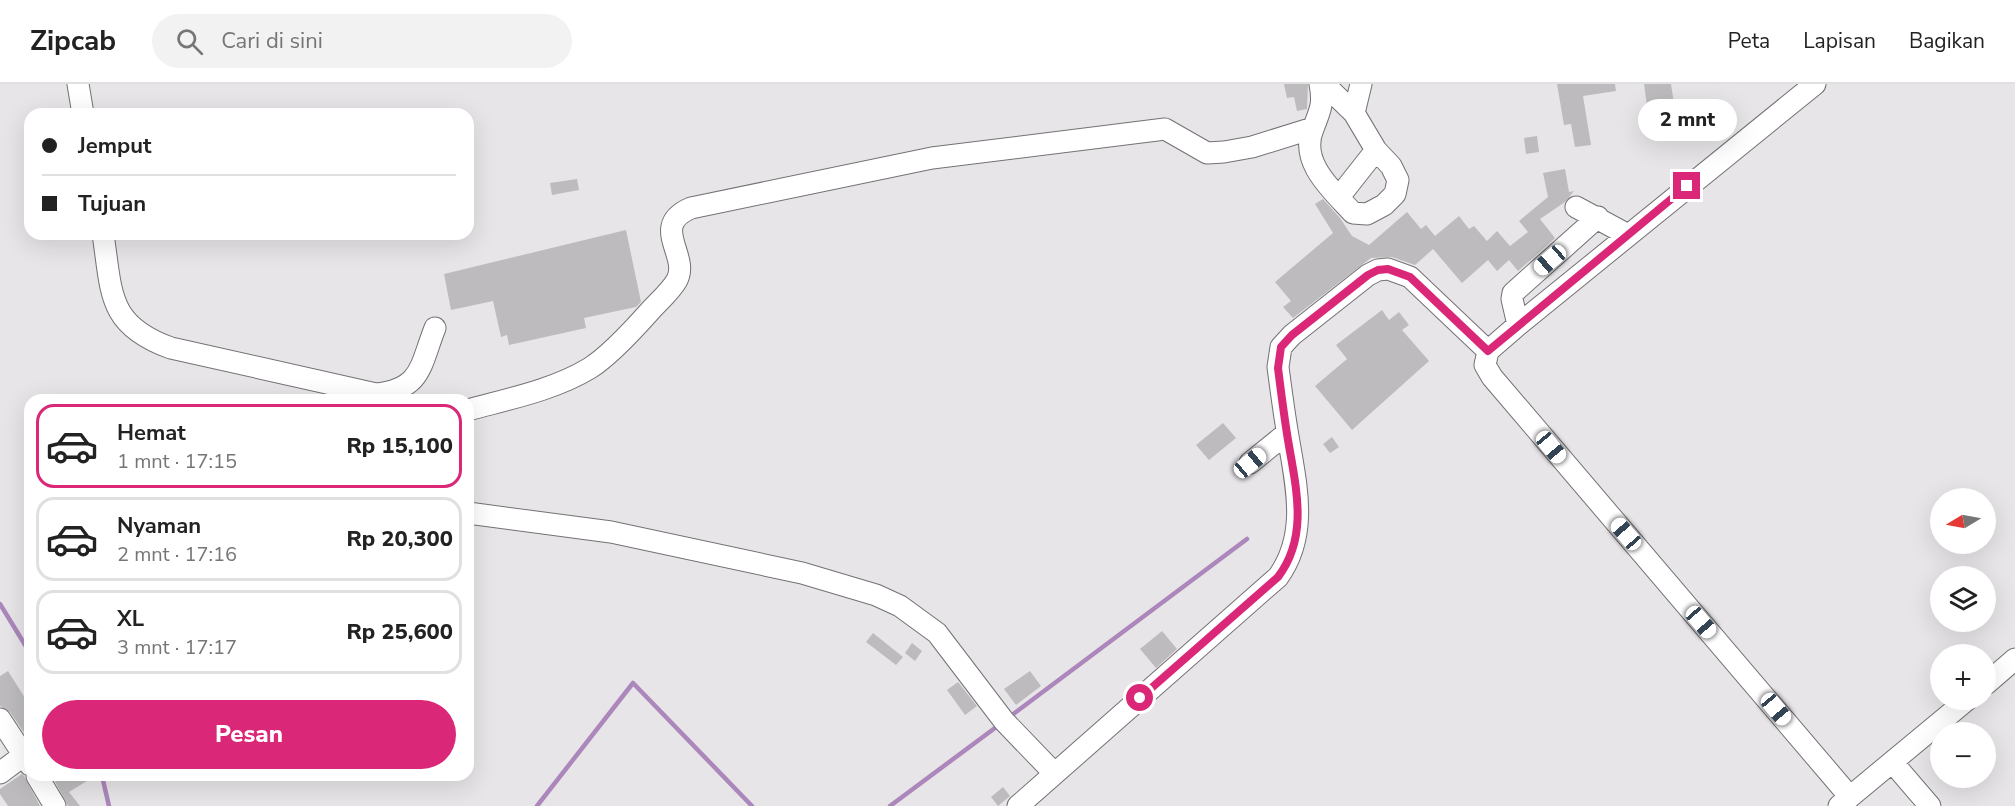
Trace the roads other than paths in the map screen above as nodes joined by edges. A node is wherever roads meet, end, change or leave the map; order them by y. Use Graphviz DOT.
graph roads {
  1 [pos="78,84"];
  2 [pos="1320,84"];
  3 [pos="1324,84"];
  4 [pos="1361,84"];
  5 [pos="1815,84"];
  6 [pos="82,108"];
  7 [pos="1354,113"];
  8 [pos="1313,128"];
  9 [pos="1376,150"];
  10 [pos="1339,197"];
  11 [pos="1576,207"];
  12 [pos="1598,217"];
  13 [pos="1628,235"];
  14 [pos="104,240"];
  15 [pos="1518,325"];
  16 [pos="435,328"];
  17 [pos="1488,351"];
  18 [pos="376,394"];
  19 [pos="396,394"];
  20 [pos="474,408"];
  21 [pos="1287,433"];
  22 [pos="1250,463"];
  23 [pos="474,514"];
  24 [pos="2015,659"];
  25 [pos="1996,675"];
  26 [pos="1955,710"];
  27 [pos="0,720"];
  28 [pos="24,755"];
  29 [pos="1893,763"];
  30 [pos="24,764"];
  31 [pos="0,773"];
  32 [pos="1054,773"];
  33 [pos="40,781"];
  34 [pos="1845,801"];
  35 [pos="55,806"];
  36 [pos="1018,806"];
  37 [pos="1930,806"];
  1 -- 6 [label="street"];
  2 -- 8 [label="street"];
  3 -- 7 [label="street"];
  4 -- 7 [label="street"];
  5 -- 13 [label="street"];
  7 -- 9 [label="street"];
  8 -- 10 [label="street"];
  8 -- 20 [label="street"];
  9 -- 10 [label="street"];
  9 -- 10 [label="street"];
  11 -- 12 [label="street"];
  12 -- 13 [label="street"];
  12 -- 15 [label="street"];
  13 -- 15 [label="street"];
  14 -- 18 [label="street"];
  15 -- 17 [label="street"];
  16 -- 19 [label="street"];
  17 -- 21 [label="street"];
  17 -- 34 [label="street"];
  21 -- 22 [label="street"];
  21 -- 32 [label="street"];
  23 -- 32 [label="street"];
  24 -- 25 [label="street"];
  26 -- 29 [label="street"];
  27 -- 28 [label="street"];
  29 -- 34 [label="street"];
  29 -- 37 [label="street"];
  30 -- 31 [label="street"];
  32 -- 36 [label="street"];
  33 -- 35 [label="street"];
}
